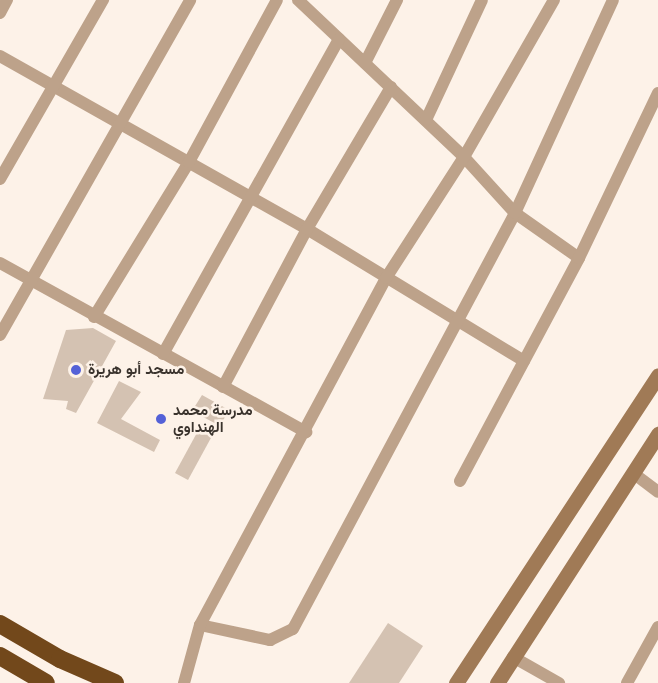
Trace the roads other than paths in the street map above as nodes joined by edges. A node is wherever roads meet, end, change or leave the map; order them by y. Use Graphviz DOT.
graph roads {
  1 [pos="7,0"];
  2 [pos="103,0"];
  3 [pos="190,0"];
  4 [pos="277,0"];
  5 [pos="397,0"];
  6 [pos="482,0"];
  7 [pos="554,0"];
  8 [pos="613,0"];
  9 [pos="300,1"];
  10 [pos="0,13"];
  11 [pos="339,39"];
  12 [pos="0,56"];
  13 [pos="365,63"];
  14 [pos="54,87"];
  15 [pos="390,87"];
  16 [pos="658,93"];
  17 [pos="426,120"];
  18 [pos="120,124"];
  19 [pos="464,157"];
  20 [pos="189,162"];
  21 [pos="0,179"];
  22 [pos="249,196"];
  23 [pos="515,213"];
  24 [pos="307,228"];
  25 [pos="579,258"];
  26 [pos="0,264"];
  27 [pos="386,278"];
  28 [pos="32,279"];
  29 [pos="94,317"];
  30 [pos="457,322"];
  31 [pos="0,335"];
  32 [pos="163,354"];
  33 [pos="524,361"];
  34 [pos="658,375"];
  35 [pos="223,387"];
  36 [pos="306,432"];
  37 [pos="658,434"];
  38 [pos="633,473"];
  39 [pos="460,481"];
  40 [pos="658,492"];
  41 [pos="0,624"];
  42 [pos="200,626"];
  43 [pos="658,627"];
  44 [pos="0,656"];
  45 [pos="513,657"];
  46 [pos="46,683"];
  47 [pos="115,683"];
  48 [pos="184,683"];
  49 [pos="456,683"];
  50 [pos="497,683"];
  51 [pos="559,683"];
  52 [pos="627,683"];
  1 -- 10 [label="street"];
  2 -- 14 [label="street"];
  3 -- 18 [label="street"];
  4 -- 20 [label="street"];
  5 -- 13 [label="street"];
  6 -- 17 [label="street"];
  7 -- 19 [label="street"];
  8 -- 23 [label="street"];
  9 -- 11 [label="street"];
  11 -- 13 [label="street"];
  11 -- 22 [label="street"];
  12 -- 14 [label="street"];
  13 -- 15 [label="street"];
  14 -- 18 [label="street"];
  14 -- 21 [label="street"];
  15 -- 17 [label="street"];
  15 -- 24 [label="street"];
  16 -- 25 [label="street"];
  17 -- 19 [label="street"];
  18 -- 20 [label="street"];
  18 -- 28 [label="street"];
  19 -- 23 [label="street"];
  19 -- 27 [label="street"];
  20 -- 22 [label="street"];
  20 -- 29 [label="street"];
  22 -- 24 [label="street"];
  22 -- 32 [label="street"];
  23 -- 25 [label="street"];
  23 -- 30 [label="street"];
  24 -- 27 [label="street"];
  24 -- 35 [label="street"];
  25 -- 33 [label="street"];
  26 -- 28 [label="street"];
  27 -- 30 [label="street"];
  27 -- 36 [label="street"];
  28 -- 29 [label="street"];
  28 -- 31 [label="street"];
  29 -- 32 [label="street"];
  30 -- 33 [label="street"];
  30 -- 42 [label="street"];
  32 -- 35 [label="street"];
  33 -- 39 [label="street"];
  34 -- 49 [label="main road"];
  35 -- 36 [label="street"];
  36 -- 42 [label="street"];
  37 -- 38 [label="main road"];
  38 -- 40 [label="street"];
  38 -- 45 [label="main road"];
  41 -- 47 [label="highway"];
  42 -- 48 [label="street"];
  43 -- 52 [label="street"];
  44 -- 46 [label="highway"];
  45 -- 50 [label="main road"];
  45 -- 51 [label="street"];
}
